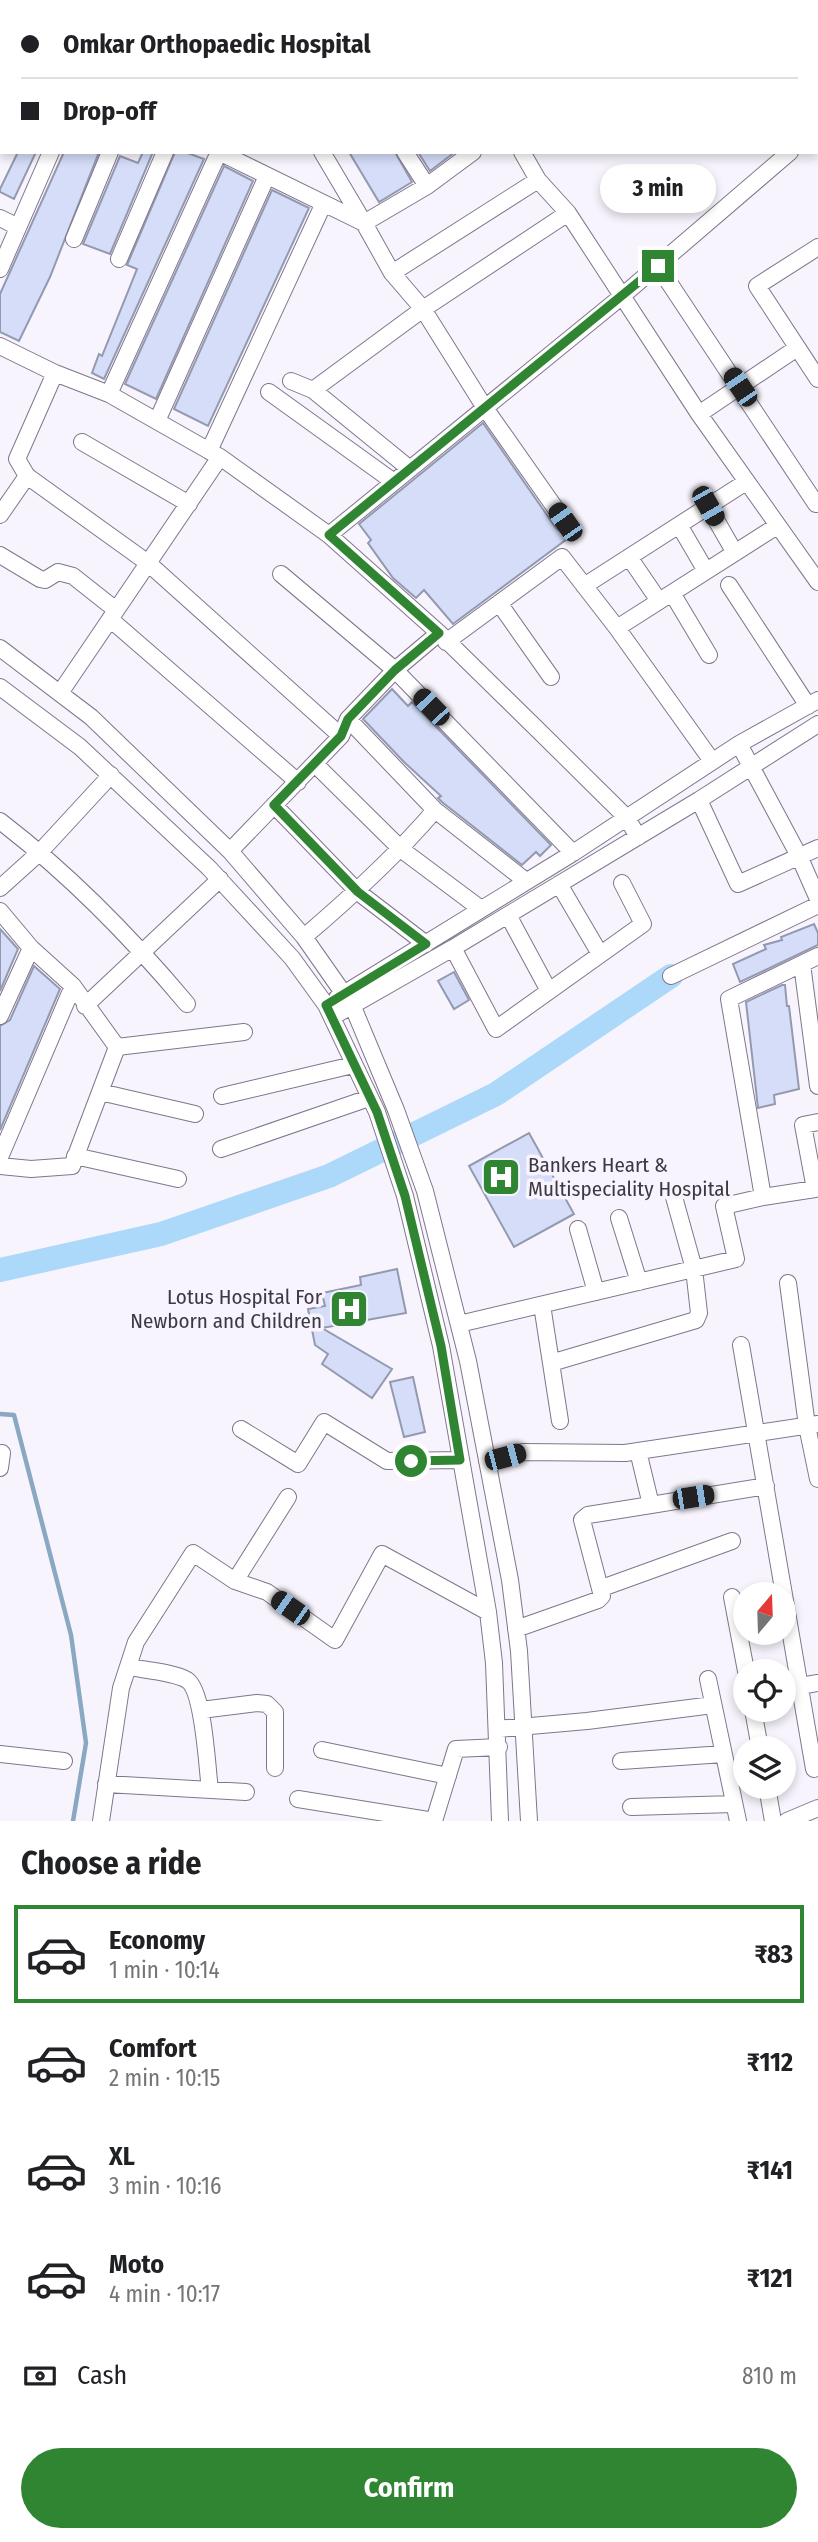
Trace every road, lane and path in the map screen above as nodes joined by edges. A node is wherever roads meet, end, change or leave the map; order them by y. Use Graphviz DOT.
graph roads {
  1 [pos="50,154"];
  2 [pos="109,154"];
  3 [pos="164,154"];
  4 [pos="218,154"];
  5 [pos="223,154"];
  6 [pos="323,154"];
  7 [pos="405,154"];
  8 [pos="470,154"];
  9 [pos="523,154"];
  10 [pos="788,154"];
  11 [pos="267,176"];
  12 [pos="538,180"];
  13 [pos="426,186"];
  14 [pos="323,205"];
  15 [pos="568,213"];
  16 [pos="0,218"];
  17 [pos="364,223"];
  18 [pos="18,226"];
  19 [pos="74,239"];
  20 [pos="818,247"];
  21 [pos="118,259"];
  22 [pos="658,266"];
  23 [pos="0,269"];
  24 [pos="393,273"];
  25 [pos="621,297"];
  26 [pos="423,309"];
  27 [pos="0,346"];
  28 [pos="797,348"];
  29 [pos="55,373"];
  30 [pos="818,379"];
  31 [pos="291,381"];
  32 [pos="740,387"];
  33 [pos="313,390"];
  34 [pos="269,392"];
  35 [pos="109,394"];
  36 [pos="485,408"];
  37 [pos="699,414"];
  38 [pos="158,421"];
  39 [pos="82,442"];
  40 [pos="215,454"];
  41 [pos="410,469"];
  42 [pos="27,476"];
  43 [pos="394,482"];
  44 [pos="746,482"];
  45 [pos="189,504"];
  46 [pos="816,504"];
  47 [pos="708,506"];
  48 [pos="2,508"];
  49 [pos="565,522"];
  50 [pos="679,525"];
  51 [pos="777,526"];
  52 [pos="329,535"];
  53 [pos="735,553"];
  54 [pos="0,555"];
  55 [pos="629,557"];
  56 [pos="148,563"];
  57 [pos="706,571"];
  58 [pos="281,574"];
  59 [pos="818,582"];
  60 [pos="729,585"];
  61 [pos="584,586"];
  62 [pos="666,597"];
  63 [pos="499,603"];
  64 [pos="113,614"];
  65 [pos="617,628"];
  66 [pos="443,638"];
  67 [pos="0,649"];
  68 [pos="709,655"];
  69 [pos="395,670"];
  70 [pos="551,677"];
  71 [pos="0,687"];
  72 [pos="60,693"];
  73 [pos="813,703"];
  74 [pos="348,719"];
  75 [pos="818,724"];
  76 [pos="341,736"];
  77 [pos="739,744"];
  78 [pos="712,761"];
  79 [pos="315,764"];
  80 [pos="751,766"];
  81 [pos="111,775"];
  82 [pos="298,782"];
  83 [pos="699,800"];
  84 [pos="274,805"];
  85 [pos="435,810"];
  86 [pos="627,818"];
  87 [pos="0,821"];
  88 [pos="638,836"];
  89 [pos="818,848"];
  90 [pos="402,850"];
  91 [pos="40,852"];
  92 [pos="230,852"];
  93 [pos="573,853"];
  94 [pos="799,856"];
  95 [pos="220,879"];
  96 [pos="526,881"];
  97 [pos="622,883"];
  98 [pos="559,884"];
  99 [pos="0,888"];
  100 [pos="358,892"];
  101 [pos="818,899"];
  102 [pos="818,905"];
  103 [pos="481,909"];
  104 [pos="0,911"];
  105 [pos="508,915"];
  106 [pos="304,937"];
  107 [pos="426,944"];
  108 [pos="31,948"];
  109 [pos="453,948"];
  110 [pos="143,952"];
  111 [pos="600,954"];
  112 [pos="818,956"];
  113 [pos="802,964"];
  114 [pos="671,976"];
  115 [pos="73,986"];
  116 [pos="549,991"];
  117 [pos="349,1001"];
  118 [pos="187,1004"];
  119 [pos="85,1006"];
  120 [pos="329,1011"];
  121 [pos="0,1016"];
  122 [pos="244,1032"];
  123 [pos="117,1047"];
  124 [pos="354,1065"];
  125 [pos="818,1086"];
  126 [pos="100,1092"];
  127 [pos="222,1097"];
  128 [pos="373,1105"];
  129 [pos="195,1114"];
  130 [pos="818,1122"];
  131 [pos="6,1123"];
  132 [pos="221,1149"];
  133 [pos="75,1156"];
  134 [pos="0,1157"];
  135 [pos="0,1166"];
  136 [pos="178,1178"];
  137 [pos="674,1196"];
  138 [pos="762,1197"];
  139 [pos="619,1217"];
  140 [pos="578,1229"];
  141 [pos="694,1269"];
  142 [pos="639,1282"];
  143 [pos="788,1283"];
  144 [pos="596,1292"];
  145 [pos="542,1305"];
  146 [pos="459,1324"];
  147 [pos="741,1345"];
  148 [pos="551,1363"];
  149 [pos="559,1421"];
  150 [pos="813,1425"];
  151 [pos="241,1429"];
  152 [pos="758,1434"];
  153 [pos="638,1451"];
  154 [pos="460,1460"];
  155 [pos="487,1461"];
  156 [pos="818,1479"];
  157 [pos="766,1486"];
  158 [pos="288,1497"];
  159 [pos="651,1505"];
  160 [pos="732,1541"];
  161 [pos="235,1581"];
  162 [pos="602,1588"];
  163 [pos="732,1597"];
  164 [pos="488,1612"];
  165 [pos="516,1629"];
  166 [pos="744,1659"];
  167 [pos="128,1667"];
  168 [pos="708,1679"];
  169 [pos="818,1683"];
  170 [pos="800,1686"];
  171 [pos="713,1706"];
  172 [pos="201,1710"];
  173 [pos="524,1727"];
  174 [pos="497,1729"];
  175 [pos="499,1747"];
  176 [pos="322,1750"];
  177 [pos="0,1754"];
  178 [pos="724,1754"];
  179 [pos="64,1761"];
  180 [pos="621,1761"];
  181 [pos="275,1768"];
  182 [pos="814,1769"];
  183 [pos="448,1776"];
  184 [pos="106,1784"];
  185 [pos="210,1790"];
  186 [pos="246,1792"];
  187 [pos="298,1799"];
  188 [pos="769,1799"];
  189 [pos="734,1804"];
  190 [pos="631,1807"];
  191 [pos="818,1808"];
  192 [pos="101,1821"];
  193 [pos="434,1821"];
  194 [pos="500,1821"];
  195 [pos="529,1821"];
  196 [pos="738,1821"];
  197 [pos="773,1821"];
  198 [pos="787,1821"];
  1 -- 18 [label="street"];
  2 -- 19 [label="street"];
  3 -- 21 [label="street"];
  4 -- 35 [label="street"];
  5 -- 11 [label="street"];
  6 -- 17 [label="street"];
  7 -- 13 [label="street"];
  8 -- 13 [label="street"];
  9 -- 12 [label="street"];
  10 -- 22 [label="street"];
  11 -- 14 [label="street"];
  11 -- 38 [label="street"];
  12 -- 15 [label="street"];
  12 -- 24 [label="street"];
  13 -- 17 [label="street"];
  14 -- 17 [label="street"];
  14 -- 40 [label="street"];
  15 -- 25 [label="street"];
  15 -- 26 [label="street"];
  16 -- 18 [label="street"];
  17 -- 24 [label="street"];
  18 -- 23 [label="street"];
  20 -- 28 [label="street"];
  22 -- 25 [label="street"];
  22 -- 32 [label="street"];
  24 -- 26 [label="street"];
  25 -- 36 [label="street"];
  25 -- 37 [label="street"];
  26 -- 33 [label="street"];
  26 -- 36 [label="street"];
  27 -- 29 [label="street"];
  28 -- 30 [label="street"];
  28 -- 32 [label="street"];
  29 -- 35 [label="street"];
  29 -- 42 [label="street"];
  31 -- 33 [label="street"];
  32 -- 37 [label="street"];
  32 -- 46 [label="street"];
  33 -- 41 [label="street"];
  34 -- 43 [label="street"];
  35 -- 38 [label="street"];
  36 -- 41 [label="street"];
  36 -- 49 [label="street"];
  37 -- 44 [label="street"];
  38 -- 40 [label="street"];
  39 -- 45 [label="street"];
  40 -- 45 [label="street"];
  40 -- 52 [label="street"];
  41 -- 43 [label="street"];
  42 -- 48 [label="street"];
  42 -- 56 [label="street"];
  43 -- 52 [label="street"];
  44 -- 47 [label="street"];
  44 -- 51 [label="street"];
  45 -- 56 [label="street"];
  47 -- 50 [label="street"];
  47 -- 53 [label="street"];
  50 -- 55 [label="street"];
  50 -- 57 [label="street"];
  51 -- 53 [label="street"];
  51 -- 59 [label="street"];
  52 -- 66 [label="street"];
  53 -- 57 [label="street"];
  54 -- 64 [label="street"];
  55 -- 61 [label="street"];
  55 -- 62 [label="street"];
  56 -- 64 [label="street"];
  56 -- 76 [label="street"];
  57 -- 62 [label="street"];
  58 -- 69 [label="street"];
  60 -- 73 [label="street"];
  61 -- 63 [label="street"];
  61 -- 65 [label="street"];
  62 -- 65 [label="street"];
  62 -- 68 [label="street"];
  63 -- 66 [label="street"];
  63 -- 70 [label="street"];
  64 -- 72 [label="street"];
  64 -- 82 [label="street"];
  65 -- 78 [label="street"];
  66 -- 69 [label="street"];
  66 -- 86 [label="street"];
  67 -- 72 [label="street"];
  69 -- 74 [label="street"];
  69 -- 93 [label="street"];
  71 -- 81 [label="street"];
  72 -- 92 [label="street"];
  73 -- 77 [label="street"];
  74 -- 76 [label="street"];
  74 -- 85 [label="street"];
  75 -- 80 [label="street"];
  76 -- 79 [label="street"];
  77 -- 78 [label="street"];
  77 -- 80 [label="street"];
  78 -- 86 [label="street"];
  79 -- 82 [label="street"];
  79 -- 90 [label="street"];
  80 -- 83 [label="street"];
  80 -- 94 [label="street"];
  81 -- 91 [label="street"];
  81 -- 95 [label="street"];
  82 -- 84 [label="street"];
  83 -- 88 [label="street"];
  83 -- 94 [label="street"];
  84 -- 92 [label="street"];
  84 -- 100 [label="street"];
  85 -- 90 [label="street"];
  85 -- 96 [label="street"];
  86 -- 88 [label="street"];
  86 -- 93 [label="street"];
  87 -- 91 [label="street"];
  88 -- 98 [label="street"];
  89 -- 94 [label="street"];
  90 -- 100 [label="street"];
  90 -- 103 [label="street"];
  91 -- 99 [label="street"];
  91 -- 110 [label="street"];
  92 -- 106 [label="street"];
  93 -- 96 [label="street"];
  94 -- 101 [label="street"];
  95 -- 110 [label="street"];
  95 -- 120 [label="street"];
  96 -- 103 [label="street"];
  97 -- 111 [label="street"];
  98 -- 105 [label="street"];
  98 -- 111 [label="street"];
  100 -- 106 [label="street"];
  100 -- 107 [label="street"];
  102 -- 114 [label="street"];
  103 -- 107 [label="street"];
  104 -- 108 [label="street"];
  105 -- 109 [label="street"];
  105 -- 116 [label="street"];
  106 -- 117 [label="street"];
  107 -- 117 [label="street"];
  108 -- 115 [label="street"];
  108 -- 121 [label="street"];
  109 -- 116 [label="street"];
  109 -- 117 [label="street"];
  110 -- 118 [label="street"];
  110 -- 119 [label="street"];
  111 -- 116 [label="street"];
  112 -- 113 [label="street"];
  113 -- 125 [label="street"];
  113 -- 138 [label="street"];
  115 -- 119 [label="street"];
  115 -- 131 [label="street"];
  117 -- 120 [label="street"];
  117 -- 146 [label="street"];
  119 -- 123 [label="street"];
  120 -- 124 [label="street"];
  122 -- 123 [label="street"];
  123 -- 126 [label="street"];
  124 -- 127 [label="street"];
  124 -- 128 [label="street"];
  126 -- 129 [label="street"];
  126 -- 133 [label="street"];
  128 -- 132 [label="street"];
  128 -- 154 [label="street"];
  130 -- 138 [label="street"];
  131 -- 134 [label="street"];
  133 -- 135 [label="street"];
  133 -- 136 [label="street"];
  137 -- 141 [label="street"];
  138 -- 141 [label="street"];
  139 -- 142 [label="street"];
  140 -- 144 [label="street"];
  141 -- 142 [label="street"];
  141 -- 148 [label="street"];
  142 -- 144 [label="street"];
  143 -- 150 [label="street"];
  144 -- 145 [label="street"];
  145 -- 146 [label="street"];
  145 -- 148 [label="street"];
  146 -- 155 [label="street"];
  147 -- 152 [label="street"];
  148 -- 149 [label="street"];
  150 -- 152 [label="street"];
  150 -- 156 [label="street"];
  151 -- 154 [label="street"];
  152 -- 153 [label="street"];
  152 -- 157 [label="street"];
  153 -- 155 [label="street"];
  153 -- 159 [label="street"];
  154 -- 164 [label="street"];
  155 -- 165 [label="street"];
  157 -- 159 [label="street"];
  157 -- 170 [label="street"];
  158 -- 161 [label="street"];
  159 -- 162 [label="street"];
  160 -- 162 [label="street"];
  161 -- 164 [label="street"];
  161 -- 167 [label="street"];
  162 -- 165 [label="street"];
  163 -- 166 [label="street"];
  164 -- 174 [label="street"];
  165 -- 173 [label="street"];
  167 -- 172 [label="street"];
  167 -- 184 [label="street"];
  168 -- 171 [label="street"];
  169 -- 170 [label="street"];
  170 -- 182 [label="street"];
  171 -- 173 [label="street"];
  171 -- 178 [label="street"];
  172 -- 181 [label="street"];
  172 -- 185 [label="street"];
  173 -- 174 [label="street"];
  173 -- 195 [label="street"];
  174 -- 175 [label="street"];
  175 -- 183 [label="street"];
  175 -- 194 [label="street"];
  176 -- 183 [label="street"];
  177 -- 179 [label="street"];
  178 -- 180 [label="street"];
  178 -- 189 [label="street"];
  183 -- 193 [label="street"];
  184 -- 185 [label="street"];
  184 -- 192 [label="street"];
  185 -- 186 [label="street"];
  187 -- 193 [label="street"];
  188 -- 197 [label="street"];
  189 -- 190 [label="street"];
  189 -- 196 [label="street"];
  191 -- 198 [label="street"];
}
